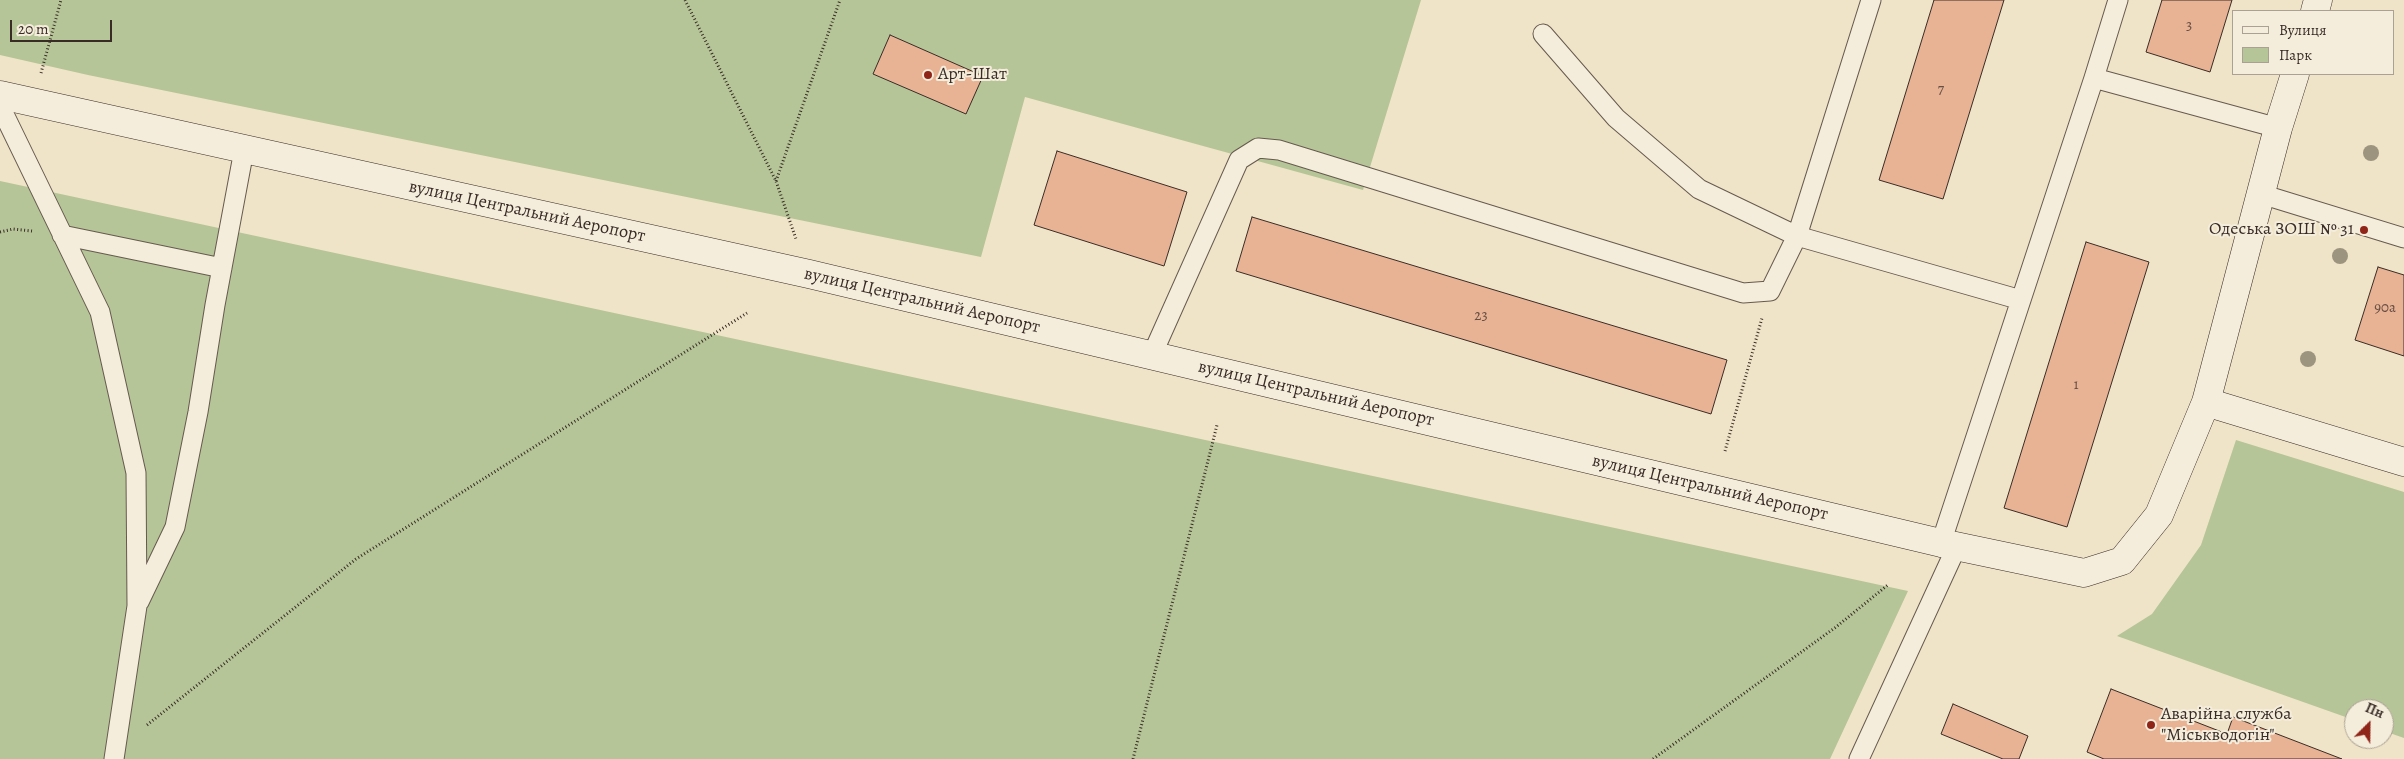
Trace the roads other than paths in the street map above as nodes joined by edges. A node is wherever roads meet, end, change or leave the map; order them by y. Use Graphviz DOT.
graph roads {
  1 [pos="1871,0"];
  2 [pos="2118,0"];
  3 [pos="1543,34"];
  4 [pos="2295,75"];
  5 [pos="2094,78"];
  6 [pos="0,95"];
  7 [pos="0,106"];
  8 [pos="2278,128"];
  9 [pos="244,150"];
  10 [pos="2261,194"];
  11 [pos="62,235"];
  12 [pos="1798,236"];
  13 [pos="2404,238"];
  14 [pos="222,268"];
  15 [pos="2021,300"];
  16 [pos="1152,355"];
  17 [pos="2206,402"];
  18 [pos="2404,462"];
  19 [pos="1949,545"];
  20 [pos="137,606"];
  21 [pos="114,754"];
  22 [pos="1859,759"];
  1 -- 12 [label="lane"];
  2 -- 5 [label="lane"];
  3 -- 12 [label="lane"];
  4 -- 8 [label="street, вулиця Центральний Аеропорт"];
  5 -- 8 [label="lane"];
  5 -- 15 [label="lane"];
  6 -- 9 [label="street, вулиця Центральний Аеропорт"];
  7 -- 11 [label="lane"];
  8 -- 10 [label="street, вулиця Центральний Аеропорт"];
  9 -- 14 [label="lane"];
  9 -- 16 [label="street, вулиця Центральний Аеропорт"];
  10 -- 13 [label="lane"];
  10 -- 17 [label="street, вулиця Центральний Аеропорт"];
  11 -- 14 [label="lane"];
  11 -- 20 [label="lane"];
  12 -- 15 [label="lane"];
  12 -- 16 [label="lane"];
  14 -- 20 [label="lane"];
  15 -- 19 [label="lane"];
  16 -- 19 [label="street, вулиця Центральний Аеропорт"];
  17 -- 18 [label="street"];
  17 -- 19 [label="street, вулиця Центральний Аеропорт"];
  19 -- 22 [label="lane"];
  20 -- 21 [label="lane"];
}
